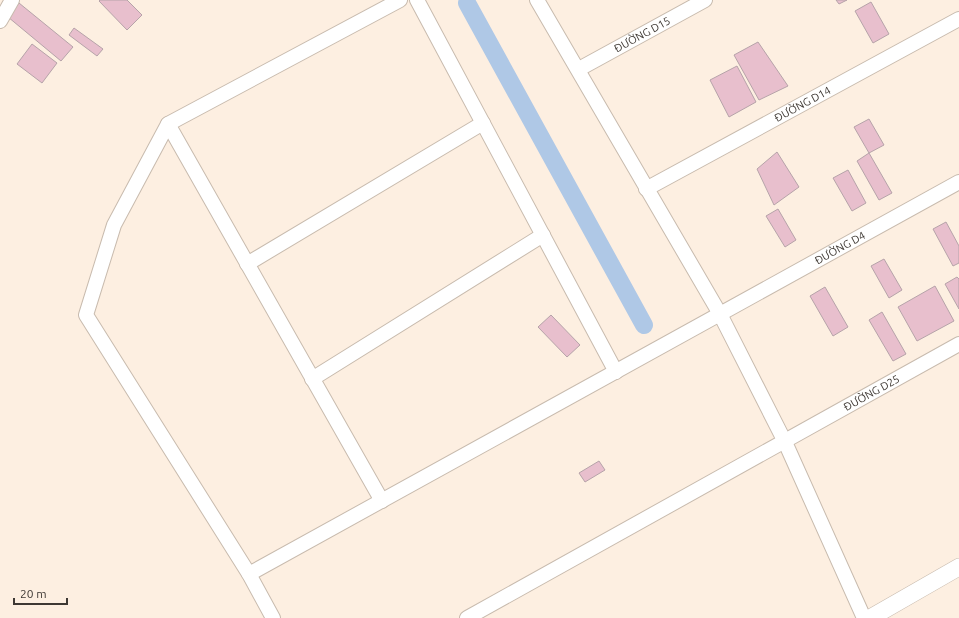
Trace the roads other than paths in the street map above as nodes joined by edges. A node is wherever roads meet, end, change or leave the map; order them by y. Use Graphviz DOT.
graph roads {
  1 [pos="12,0"];
  2 [pos="400,0"];
  3 [pos="417,0"];
  4 [pos="537,0"];
  5 [pos="705,0"];
  6 [pos="959,19"];
  7 [pos="0,20"];
  8 [pos="579,69"];
  9 [pos="483,123"];
  10 [pos="168,124"];
  11 [pos="959,182"];
  12 [pos="646,189"];
  13 [pos="543,235"];
  14 [pos="247,264"];
  15 [pos="720,314"];
  16 [pos="959,344"];
  17 [pos="616,372"];
  18 [pos="312,379"];
  19 [pos="785,442"];
  20 [pos="382,501"];
  21 [pos="959,567"];
  22 [pos="249,574"];
  23 [pos="273,618"];
  24 [pos="467,618"];
  25 [pos="864,618"];
  26 [pos="870,618"];
  1 -- 7 [label="street"];
  2 -- 10 [label="street"];
  3 -- 9 [label="street"];
  4 -- 8 [label="street"];
  5 -- 8 [label="street, ĐƯỜNG D15"];
  6 -- 12 [label="street, ĐƯỜNG D14"];
  8 -- 12 [label="street"];
  9 -- 13 [label="street"];
  9 -- 14 [label="street"];
  10 -- 14 [label="street"];
  10 -- 22 [label="street"];
  11 -- 15 [label="street, ĐƯỜNG D4"];
  12 -- 15 [label="street"];
  13 -- 17 [label="street"];
  13 -- 18 [label="street"];
  14 -- 18 [label="street"];
  15 -- 17 [label="street, ĐƯỜNG D4"];
  15 -- 19 [label="street"];
  16 -- 19 [label="street, ĐƯỜNG D25"];
  17 -- 20 [label="street, ĐƯỜNG D4"];
  18 -- 20 [label="street"];
  19 -- 24 [label="street, ĐƯỜNG D25"];
  19 -- 25 [label="street"];
  20 -- 22 [label="street, ĐƯỜNG D4"];
  21 -- 26 [label="street"];
  22 -- 23 [label="street"];
}
